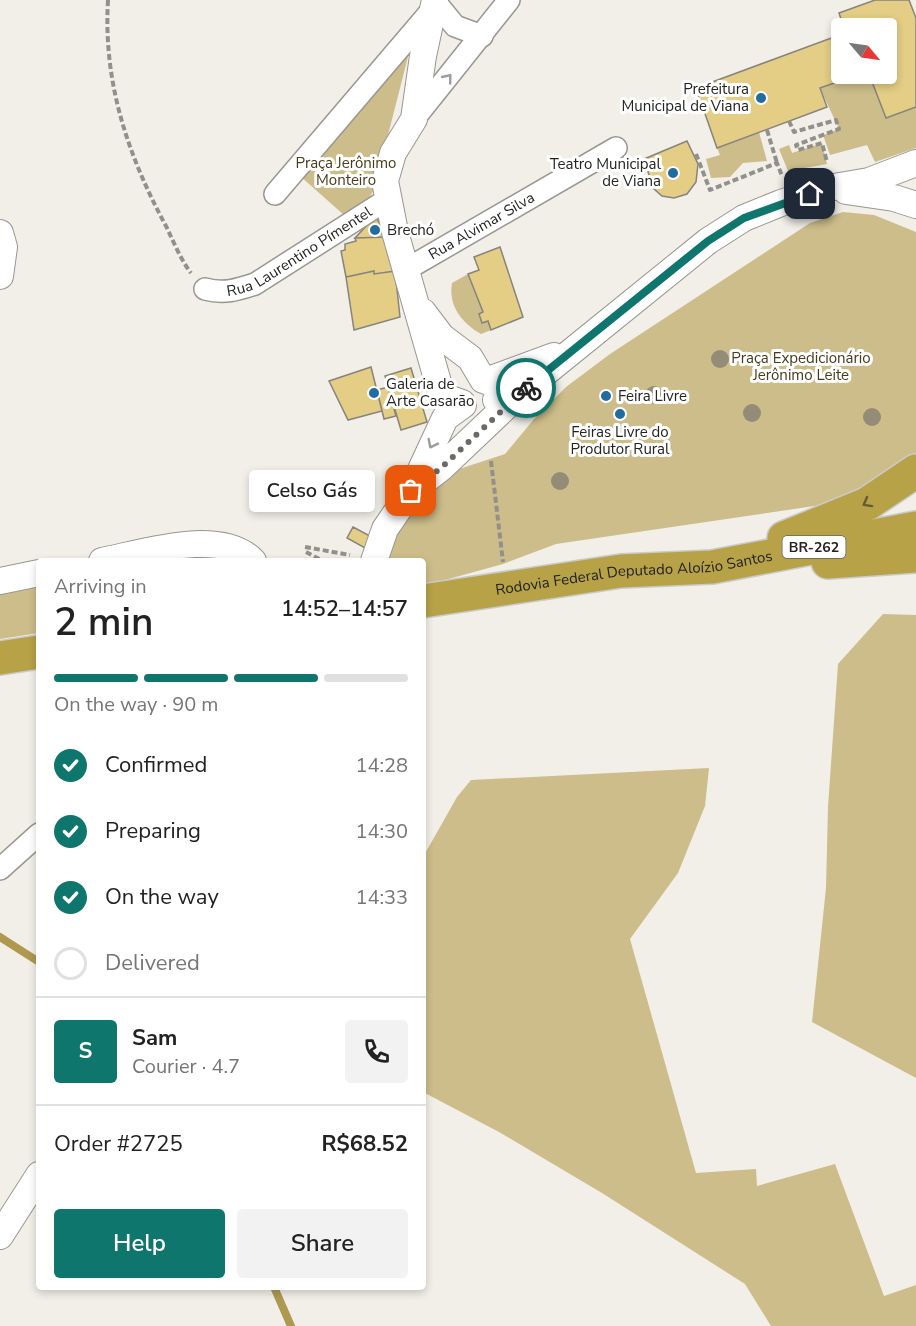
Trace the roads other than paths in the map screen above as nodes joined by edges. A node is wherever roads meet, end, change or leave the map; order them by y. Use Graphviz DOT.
graph roads {
  1 [pos="509,0"];
  2 [pos="436,2"];
  3 [pos="482,36"];
  4 [pos="414,119"];
  5 [pos="616,148"];
  6 [pos="916,163"];
  7 [pos="828,188"];
  8 [pos="275,194"];
  9 [pos="388,199"];
  10 [pos="916,205"];
  11 [pos="0,233"];
  12 [pos="0,276"];
  13 [pos="410,280"];
  14 [pos="206,289"];
  15 [pos="571,350"];
  16 [pos="484,397"];
  17 [pos="468,442"];
  18 [pos="916,471"];
  19 [pos="411,491"];
  20 [pos="916,528"];
  21 [pos="916,556"];
  22 [pos="120,558"];
  23 [pos="250,558"];
  24 [pos="375,558"];
  25 [pos="712,567"];
  26 [pos="36,574"];
  27 [pos="0,581"];
  28 [pos="426,601"];
  29 [pos="36,652"];
  30 [pos="0,658"];
  31 [pos="36,837"];
  32 [pos="0,869"];
  33 [pos="36,1180"];
  34 [pos="0,1236"];
  1 -- 3 [label="street"];
  2 -- 3 [label="street"];
  2 -- 4 [label="street"];
  2 -- 8 [label="street"];
  4 -- 3 [label="street, one-way"];
  4 -- 9 [label="street"];
  5 -- 13 [label="street, Rua Alvimar Silva"];
  6 -- 7 [label="street"];
  7 -- 10 [label="street"];
  7 -- 15 [label="street"];
  9 -- 13 [label="street"];
  9 -- 14 [label="street, Rua Laurentino Pímentel"];
  11 -- 12 [label="street"];
  13 -- 16 [label="street"];
  13 -- 16 [label="street"];
  15 -- 16 [label="street"];
  15 -- 16 [label="street"];
  16 -- 17 [label="street"];
  16 -- 17 [label="street"];
  16 -- 19 [label="street, one-way"];
  17 -- 19 [label="street"];
  18 -- 25 [label="highway, one-way"];
  19 -- 24 [label="street"];
  20 -- 25 [label="highway, Rodovia Federal Deputado Aloízio Santos / BR-262"];
  21 -- 25 [label="highway"];
  22 -- 23 [label="street"];
  25 -- 28 [label="highway, Rodovia Federal Deputado Aloízio Santos / BR-262"];
  26 -- 27 [label="street"];
  29 -- 30 [label="highway"];
  31 -- 32 [label="street"];
  33 -- 34 [label="street"];
}
